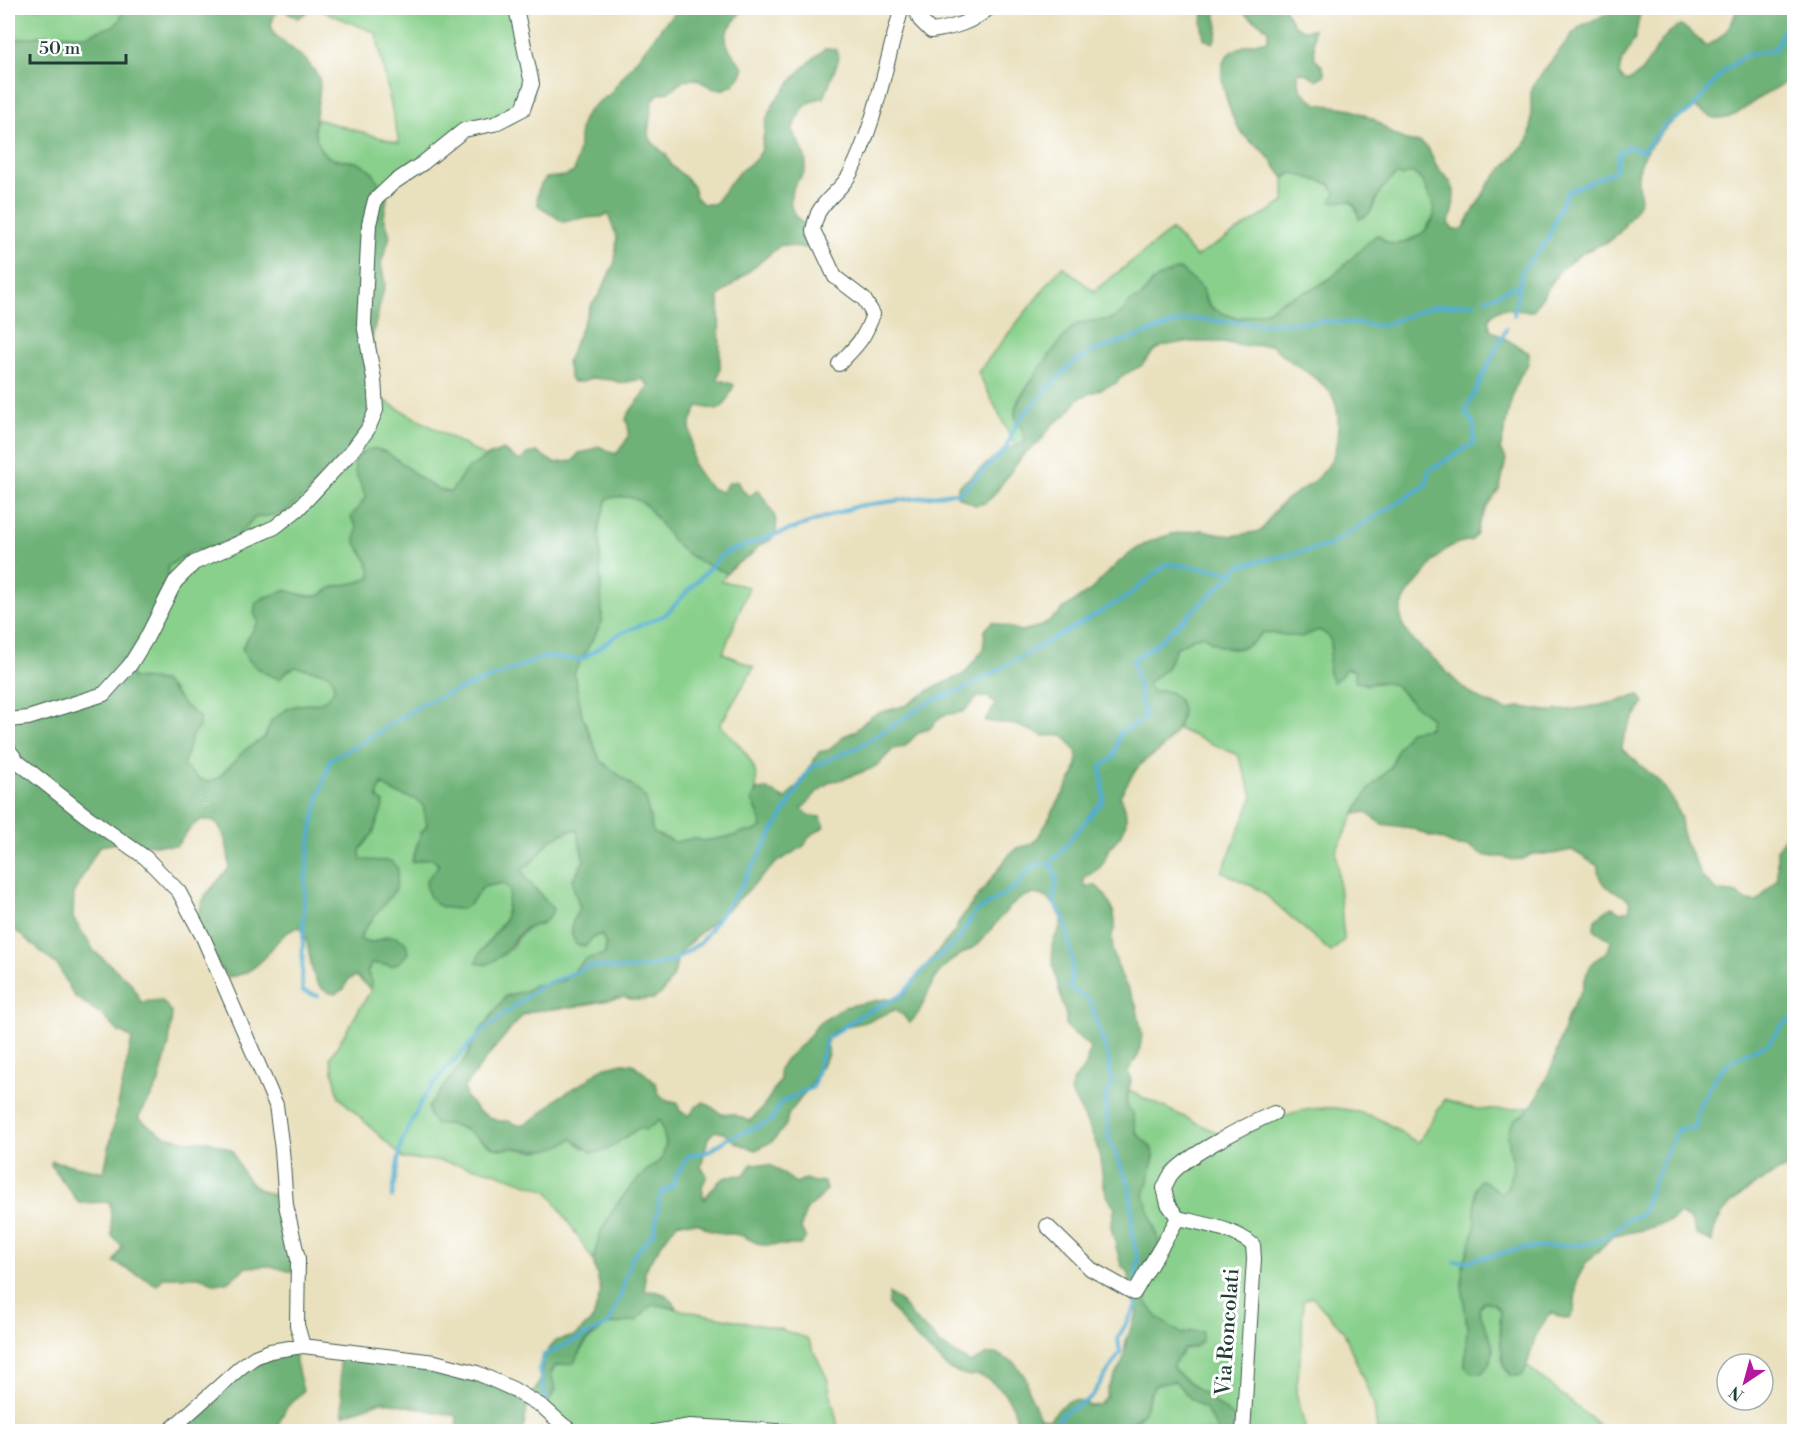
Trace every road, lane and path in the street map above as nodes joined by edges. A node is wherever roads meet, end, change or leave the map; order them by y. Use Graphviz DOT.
graph roads {
  1 [pos="516,8"];
  2 [pos="902,8"];
  3 [pos="915,8"];
  4 [pos="989,8"];
  5 [pos="839,364"];
  6 [pos="8,720"];
  7 [pos="8,749"];
  8 [pos="1274,1113"];
  9 [pos="1178,1218"];
  10 [pos="1047,1226"];
  11 [pos="303,1346"];
  12 [pos="168,1431"];
  13 [pos="573,1431"];
  14 [pos="654,1431"];
  15 [pos="795,1431"];
  16 [pos="1243,1431"];
  1 -- 6 [label="street"];
  2 -- 5 [label="street"];
  3 -- 4 [label="street"];
  7 -- 11 [label="street"];
  8 -- 9 [label="street"];
  9 -- 10 [label="street"];
  9 -- 16 [label="street, Via Roncolati"];
  11 -- 12 [label="street"];
  11 -- 13 [label="street"];
  14 -- 15 [label="street"];
}
